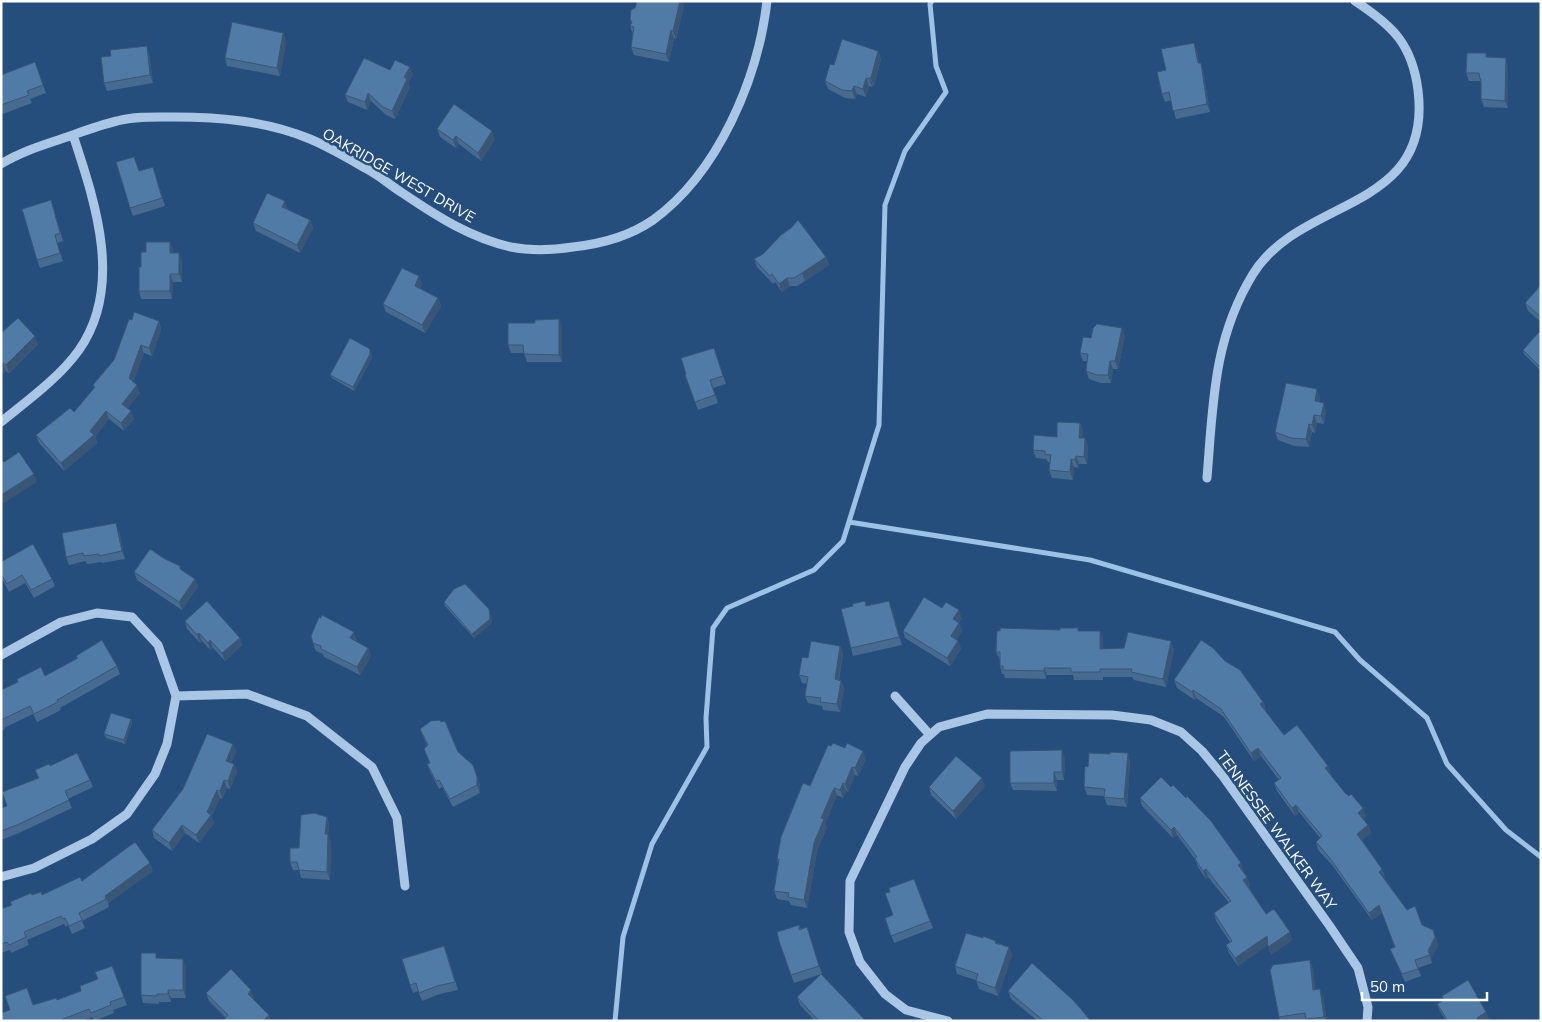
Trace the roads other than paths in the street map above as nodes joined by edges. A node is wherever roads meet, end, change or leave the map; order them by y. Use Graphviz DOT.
graph roads {
  1 [pos="767,1"];
  2 [pos="1355,1"];
  3 [pos="73,135"];
  4 [pos="1,164"];
  5 [pos="1,422"];
  6 [pos="1207,478"];
  7 [pos="1,655"];
  8 [pos="176,696"];
  9 [pos="895,696"];
  10 [pos="930,735"];
  11 [pos="1,878"];
  12 [pos="405,886"];
  13 [pos="948,1021"];
  14 [pos="1367,1021"];
  1 -- 3 [label="street, OAKRIDGE WEST DRIVE"];
  2 -- 6 [label="street"];
  3 -- 4 [label="street, OAKRIDGE WEST DRIVE"];
  3 -- 5 [label="street"];
  7 -- 8 [label="street"];
  8 -- 11 [label="street"];
  8 -- 12 [label="street"];
  9 -- 10 [label="street"];
  10 -- 13 [label="street, TENNESSEE WALKER WAY"];
  10 -- 14 [label="street, TENNESSEE WALKER WAY"];
}
